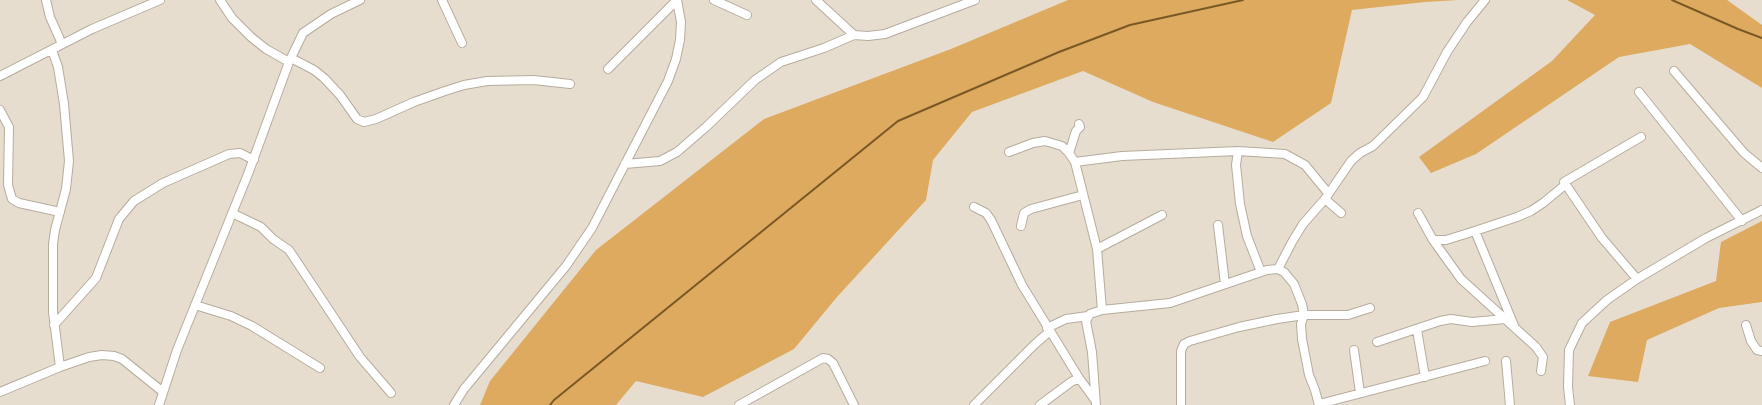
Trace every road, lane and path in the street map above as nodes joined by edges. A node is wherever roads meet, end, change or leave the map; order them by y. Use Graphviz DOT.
graph roads {
  1 [pos="46,0"];
  2 [pos="160,0"];
  3 [pos="220,0"];
  4 [pos="360,0"];
  5 [pos="442,0"];
  6 [pos="677,0"];
  7 [pos="714,0"];
  8 [pos="816,0"];
  9 [pos="975,0"];
  10 [pos="1485,0"];
  11 [pos="747,15"];
  12 [pos="854,36"];
  13 [pos="462,43"];
  14 [pos="62,44"];
  15 [pos="52,50"];
  16 [pos="290,60"];
  17 [pos="608,69"];
  18 [pos="1674,71"];
  19 [pos="0,76"];
  20 [pos="570,84"];
  21 [pos="1638,92"];
  22 [pos="0,110"];
  23 [pos="1079,124"];
  24 [pos="1641,137"];
  25 [pos="1238,151"];
  26 [pos="1009,152"];
  27 [pos="1069,153"];
  28 [pos="254,160"];
  29 [pos="1075,162"];
  30 [pos="625,164"];
  31 [pos="1762,168"];
  32 [pos="1565,185"];
  33 [pos="1083,195"];
  34 [pos="1327,196"];
  35 [pos="974,207"];
  36 [pos="1762,210"];
  37 [pos="60,212"];
  38 [pos="232,213"];
  39 [pos="1341,213"];
  40 [pos="1418,213"];
  41 [pos="1162,215"];
  42 [pos="1742,221"];
  43 [pos="1218,225"];
  44 [pos="1021,226"];
  45 [pos="1475,231"];
  46 [pos="1433,240"];
  47 [pos="1096,249"];
  48 [pos="1278,269"];
  49 [pos="1261,272"];
  50 [pos="1637,279"];
  51 [pos="1225,284"];
  52 [pos="196,305"];
  53 [pos="1370,308"];
  54 [pos="1102,310"];
  55 [pos="1304,315"];
  56 [pos="1088,316"];
  57 [pos="1505,319"];
  58 [pos="54,325"];
  59 [pos="1746,325"];
  60 [pos="1515,328"];
  61 [pos="1048,330"];
  62 [pos="1417,330"];
  63 [pos="1377,342"];
  64 [pos="1354,350"];
  65 [pos="1762,352"];
  66 [pos="1485,361"];
  67 [pos="1506,361"];
  68 [pos="60,367"];
  69 [pos="320,368"];
  70 [pos="1541,372"];
  71 [pos="1425,377"];
  72 [pos="1079,378"];
  73 [pos="0,392"];
  74 [pos="164,392"];
  75 [pos="390,393"];
  76 [pos="1360,393"];
  77 [pos="1096,403"];
  78 [pos="1319,404"];
  79 [pos="159,405"];
  80 [pos="454,405"];
  81 [pos="739,405"];
  82 [pos="854,405"];
  83 [pos="974,405"];
  84 [pos="1040,405"];
  85 [pos="1181,405"];
  86 [pos="1510,405"];
  87 [pos="1570,405"];
  1 -- 14 [label="street"];
  2 -- 14 [label="street"];
  3 -- 16 [label="street"];
  4 -- 16 [label="street"];
  5 -- 13 [label="street"];
  6 -- 17 [label="street"];
  6 -- 30 [label="street"];
  7 -- 11 [label="street"];
  8 -- 12 [label="street"];
  9 -- 12 [label="street"];
  10 -- 34 [label="street"];
  12 -- 30 [label="street"];
  14 -- 15 [label="street"];
  15 -- 19 [label="street"];
  15 -- 37 [label="street"];
  16 -- 20 [label="street"];
  16 -- 28 [label="street"];
  18 -- 31 [label="street"];
  21 -- 42 [label="street"];
  22 -- 37 [label="street"];
  23 -- 27 [label="street"];
  24 -- 32 [label="street"];
  25 -- 29 [label="street"];
  25 -- 34 [label="street"];
  25 -- 49 [label="street"];
  26 -- 27 [label="street"];
  27 -- 29 [label="street"];
  28 -- 38 [label="street"];
  28 -- 58 [label="street"];
  29 -- 33 [label="street"];
  30 -- 80 [label="street"];
  32 -- 45 [label="street"];
  32 -- 50 [label="street"];
  33 -- 44 [label="street"];
  33 -- 47 [label="street"];
  34 -- 39 [label="street"];
  34 -- 48 [label="street"];
  35 -- 61 [label="street"];
  36 -- 42 [label="street"];
  37 -- 58 [label="street"];
  38 -- 52 [label="street"];
  38 -- 75 [label="street"];
  40 -- 46 [label="street"];
  41 -- 47 [label="street"];
  42 -- 50 [label="street"];
  43 -- 51 [label="street"];
  45 -- 46 [label="street"];
  45 -- 60 [label="street"];
  46 -- 57 [label="street"];
  47 -- 54 [label="street"];
  48 -- 49 [label="street"];
  48 -- 55 [label="street"];
  49 -- 51 [label="street"];
  50 -- 87 [label="street"];
  51 -- 54 [label="street"];
  52 -- 69 [label="street"];
  52 -- 74 [label="street"];
  53 -- 55 [label="street"];
  54 -- 56 [label="street"];
  55 -- 78 [label="street"];
  55 -- 85 [label="street"];
  56 -- 61 [label="street"];
  56 -- 77 [label="street"];
  57 -- 60 [label="street"];
  57 -- 62 [label="street"];
  58 -- 68 [label="street"];
  59 -- 65 [label="street"];
  60 -- 70 [label="street"];
  61 -- 72 [label="street"];
  61 -- 83 [label="street"];
  62 -- 63 [label="street"];
  62 -- 71 [label="street"];
  64 -- 76 [label="street"];
  66 -- 71 [label="street"];
  67 -- 86 [label="street"];
  68 -- 73 [label="street"];
  68 -- 74 [label="street"];
  71 -- 76 [label="street"];
  72 -- 77 [label="street"];
  72 -- 84 [label="street"];
  74 -- 79 [label="street"];
  76 -- 78 [label="street"];
  81 -- 82 [label="street"];
}
